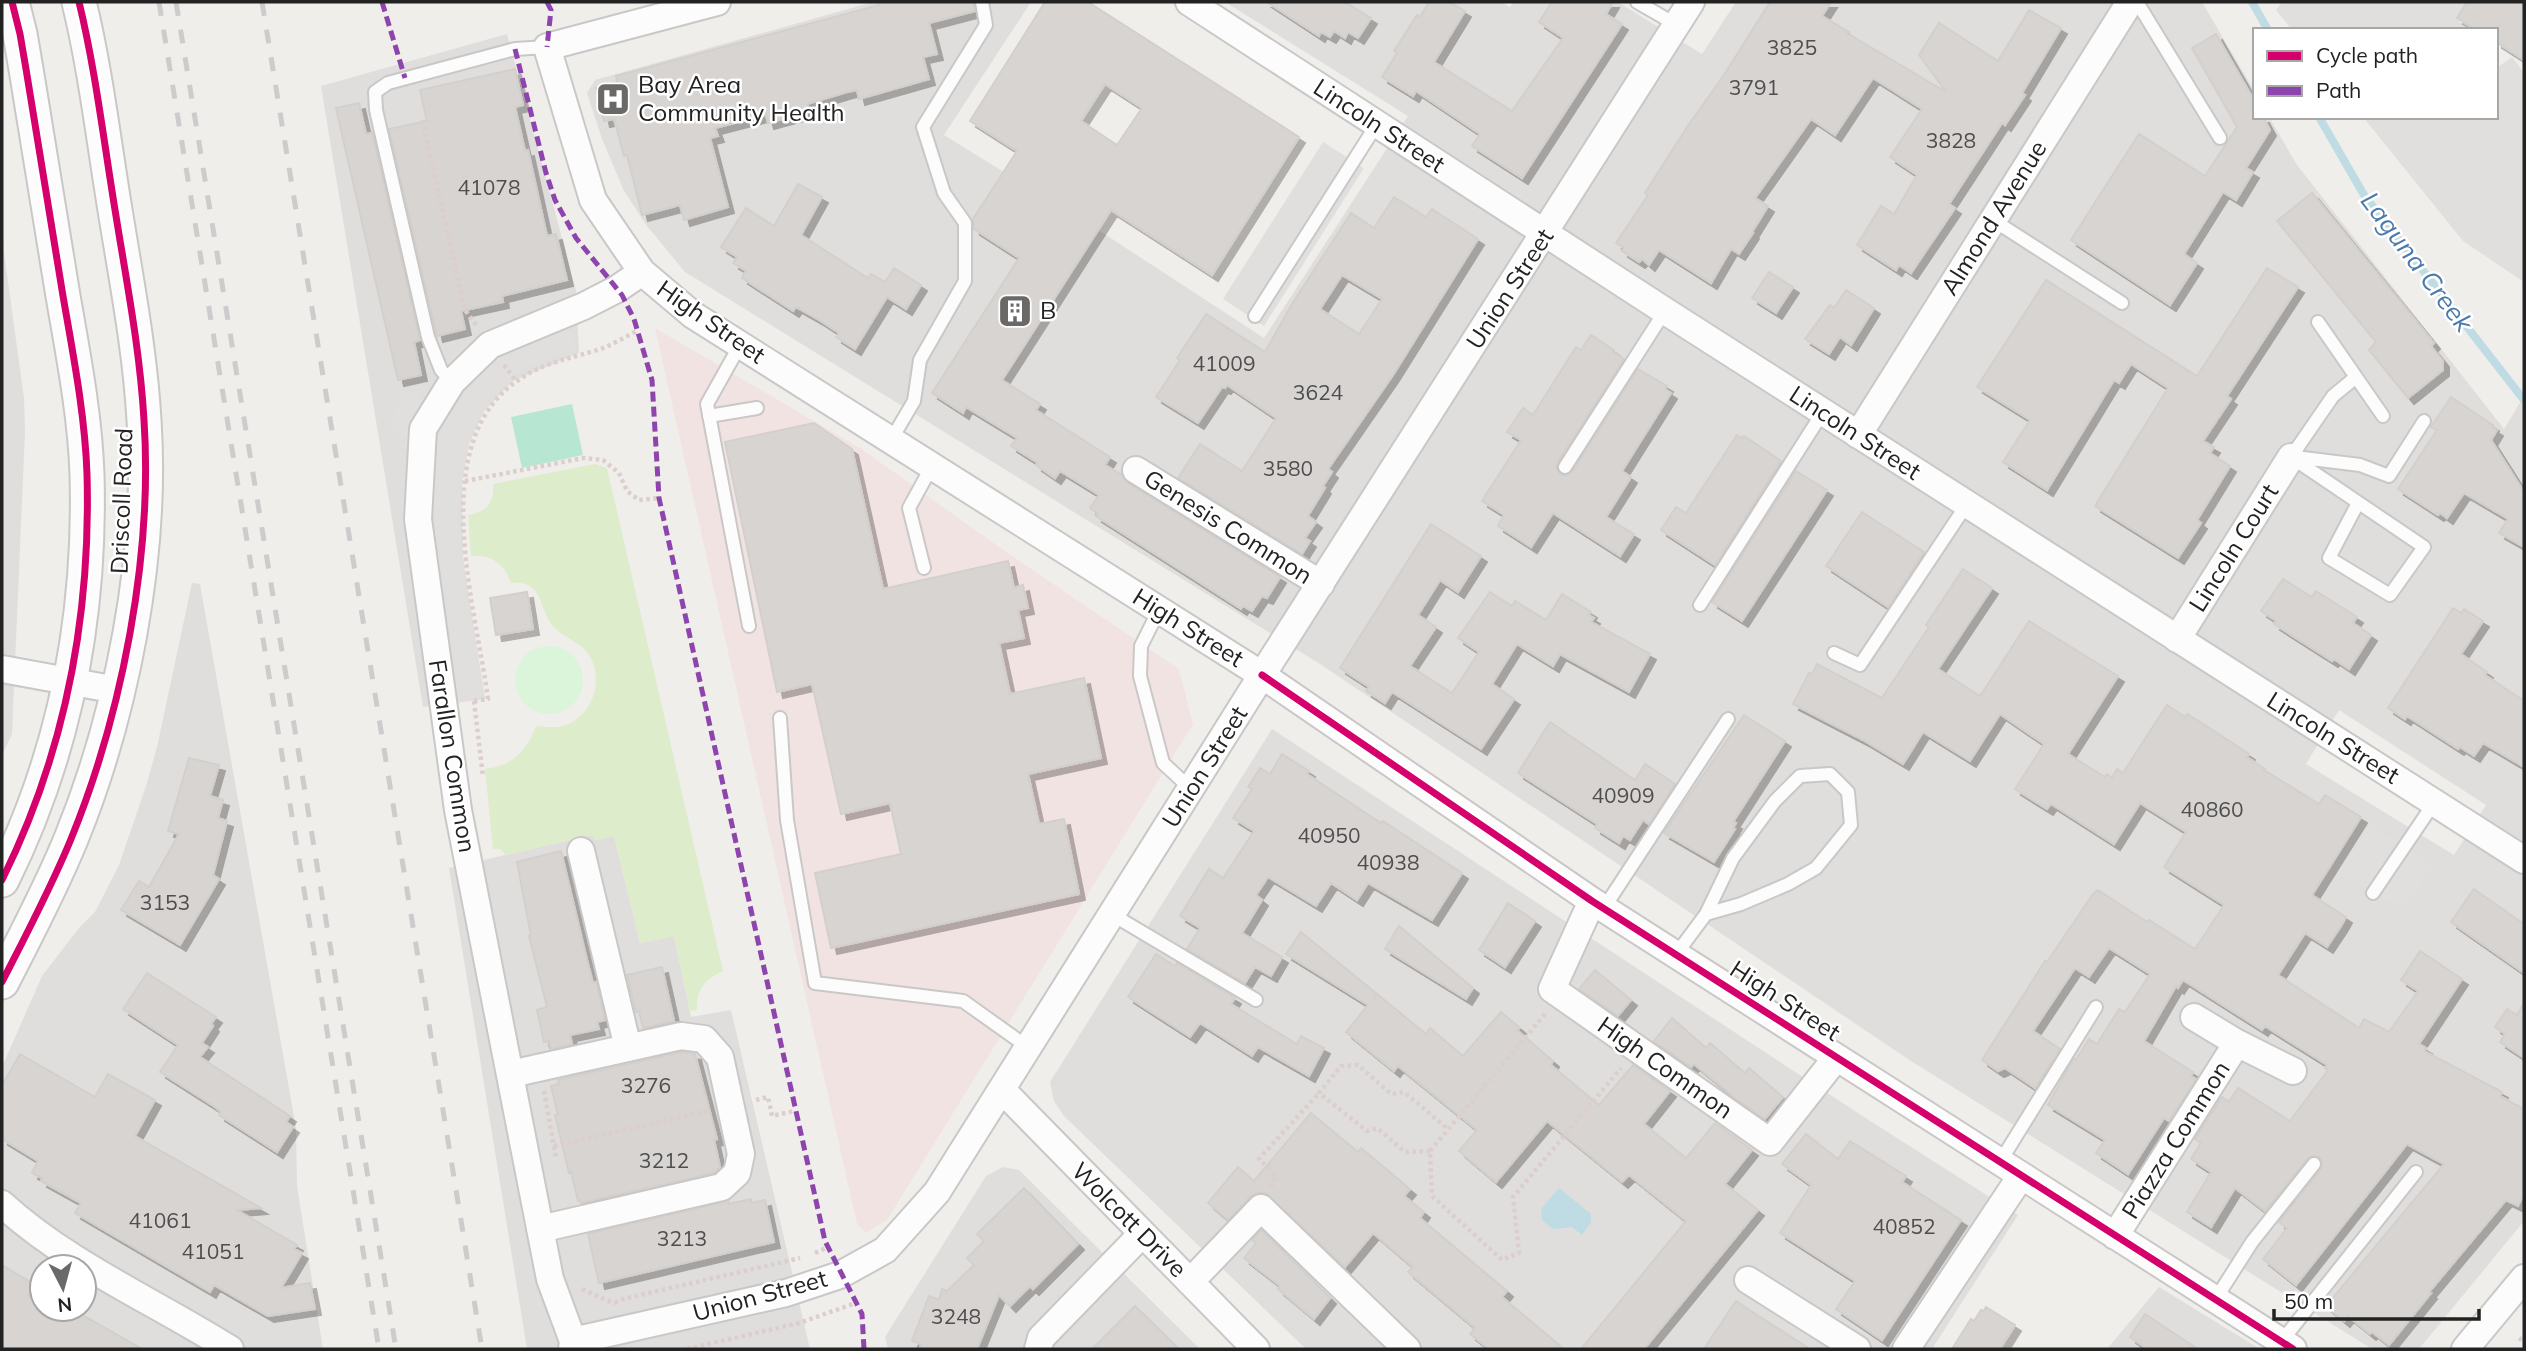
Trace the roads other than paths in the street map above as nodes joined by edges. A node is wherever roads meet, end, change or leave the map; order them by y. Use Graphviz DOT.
graph roads {
  1 [pos="12,2"];
  2 [pos="79,2"];
  3 [pos="717,2"];
  4 [pos="982,2"];
  5 [pos="1189,2"];
  6 [pos="1637,2"];
  7 [pos="1691,2"];
  8 [pos="2130,2"];
  9 [pos="2137,2"];
  10 [pos="1676,25"];
  11 [pos="547,47"];
  12 [pos="1377,124"];
  13 [pos="2220,138"];
  14 [pos="1993,220"];
  15 [pos="1545,234"];
  16 [pos="642,272"];
  17 [pos="2122,303"];
  18 [pos="1665,311"];
  19 [pos="1255,316"];
  20 [pos="2318,322"];
  21 [pos="740,345"];
  22 [pos="2356,377"];
  23 [pos="452,382"];
  24 [pos="757,408"];
  25 [pos="1822,412"];
  26 [pos="709,416"];
  27 [pos="2383,416"];
  28 [pos="2424,421"];
  29 [pos="1858,435"];
  30 [pos="891,440"];
  31 [pos="2291,457"];
  32 [pos="932,466"];
  33 [pos="1565,467"];
  34 [pos="1136,470"];
  35 [pos="2358,503"];
  36 [pos="1966,504"];
  37 [pos="924,568"];
  38 [pos="1321,584"];
  39 [pos="1700,605"];
  40 [pos="1159,610"];
  41 [pos="749,626"];
  42 [pos="2177,639"];
  43 [pos="1834,653"];
  44 [pos="2,669"];
  45 [pos="1262,675"];
  46 [pos="71,682"];
  47 [pos="117,691"];
  48 [pos="780,718"];
  49 [pos="1728,719"];
  50 [pos="1191,790"];
  51 [pos="2434,803"];
  52 [pos="581,851"];
  53 [pos="2524,860"];
  54 [pos="2,880"];
  55 [pos="2373,893"];
  56 [pos="1599,904"];
  57 [pos="1706,914"];
  58 [pos="1113,915"];
  59 [pos="1677,953"];
  60 [pos="2,982"];
  61 [pos="1256,1000"];
  62 [pos="2096,1007"];
  63 [pos="2194,1017"];
  64 [pos="2237,1044"];
  65 [pos="628,1048"];
  66 [pos="1029,1049"];
  67 [pos="1836,1058"];
  68 [pos="2293,1071"];
  69 [pos="511,1074"];
  70 [pos="1003,1091"];
  71 [pos="2314,1164"];
  72 [pos="2010,1169"];
  73 [pos="2416,1172"];
  74 [pos="2,1203"];
  75 [pos="540,1229"];
  76 [pos="1142,1234"];
  77 [pos="2115,1236"];
  78 [pos="2524,1278"];
  79 [pos="1748,1280"];
  80 [pos="1190,1282"];
  81 [pos="2215,1300"];
  82 [pos="573,1345"];
  83 [pos="2287,1345"];
  84 [pos="230,1349"];
  85 [pos="1038,1349"];
  86 [pos="1256,1349"];
  87 [pos="1407,1349"];
  88 [pos="1857,1349"];
  89 [pos="1906,1349"];
  90 [pos="2465,1349"];
  1 -- 46 [label="street, Driscoll Road"];
  2 -- 47 [label="street, Driscoll Road"];
  3 -- 11 [label="street"];
  4 -- 30 [label="lane"];
  5 -- 12 [label="street, Lincoln Street"];
  6 -- 10 [label="lane"];
  7 -- 10 [label="street, Union Street"];
  8 -- 14 [label="street, Almond Avenue"];
  9 -- 13 [label="lane"];
  10 -- 15 [label="street, Union Street"];
  11 -- 16 [label="street, High Street"];
  11 -- 23 [label="lane"];
  12 -- 15 [label="street, Lincoln Street"];
  12 -- 19 [label="lane"];
  14 -- 17 [label="lane"];
  14 -- 29 [label="street, Almond Avenue"];
  15 -- 18 [label="street, Lincoln Street"];
  15 -- 38 [label="street, Union Street"];
  16 -- 21 [label="street, High Street"];
  16 -- 23 [label="street, Farallon Common"];
  18 -- 25 [label="street, Lincoln Street"];
  18 -- 33 [label="lane"];
  20 -- 22 [label="lane"];
  21 -- 26 [label="lane"];
  21 -- 30 [label="street, High Street"];
  22 -- 27 [label="lane"];
  22 -- 31 [label="lane"];
  23 -- 69 [label="street, Farallon Common"];
  24 -- 26 [label="lane"];
  25 -- 29 [label="street, Lincoln Street"];
  25 -- 39 [label="lane"];
  26 -- 41 [label="lane"];
  28 -- 31 [label="lane"];
  29 -- 36 [label="street, Lincoln Street"];
  30 -- 32 [label="street, High Street"];
  31 -- 35 [label="lane"];
  31 -- 42 [label="street, Lincoln Court"];
  32 -- 37 [label="lane"];
  32 -- 40 [label="street, High Street"];
  34 -- 38 [label="street, Genesis Common"];
  35 -- 35 [label="lane"];
  36 -- 42 [label="street, Lincoln Street"];
  36 -- 43 [label="lane"];
  38 -- 45 [label="street, Union Street"];
  40 -- 45 [label="street, High Street"];
  40 -- 50 [label="lane"];
  42 -- 51 [label="street, Lincoln Street"];
  44 -- 46 [label="street"];
  45 -- 50 [label="street, Union Street"];
  45 -- 56 [label="street, High Street"];
  46 -- 47 [label="street"];
  46 -- 54 [label="street, Driscoll Road"];
  47 -- 60 [label="street, Driscoll Road"];
  48 -- 66 [label="lane"];
  49 -- 56 [label="lane"];
  50 -- 58 [label="street, Union Street"];
  51 -- 53 [label="street, Lincoln Street"];
  51 -- 55 [label="lane"];
  52 -- 65 [label="street"];
  56 -- 59 [label="street, High Street"];
  56 -- 67 [label="street, High Common"];
  57 -- 57 [label="lane"];
  57 -- 59 [label="lane"];
  58 -- 61 [label="lane"];
  58 -- 66 [label="street, Union Street"];
  59 -- 67 [label="street, High Street"];
  62 -- 72 [label="lane"];
  63 -- 64 [label="street"];
  64 -- 68 [label="street"];
  64 -- 77 [label="street, Piazza Common"];
  65 -- 69 [label="street"];
  65 -- 75 [label="street"];
  66 -- 70 [label="street, Union Street"];
  67 -- 72 [label="street, High Street"];
  69 -- 75 [label="street, Farallon Common"];
  70 -- 76 [label="street, Wolcott Drive"];
  70 -- 82 [label="street, Union Street"];
  71 -- 81 [label="lane"];
  72 -- 77 [label="street, High Street"];
  72 -- 89 [label="street"];
  73 -- 83 [label="lane"];
  74 -- 84 [label="street"];
  75 -- 82 [label="street, Farallon Common"];
  76 -- 80 [label="street, Wolcott Drive"];
  76 -- 85 [label="street"];
  77 -- 81 [label="street, High Street"];
  78 -- 90 [label="street"];
  79 -- 88 [label="street"];
  80 -- 86 [label="street, Wolcott Drive"];
  80 -- 87 [label="street"];
  81 -- 83 [label="street, High Street"];
}
